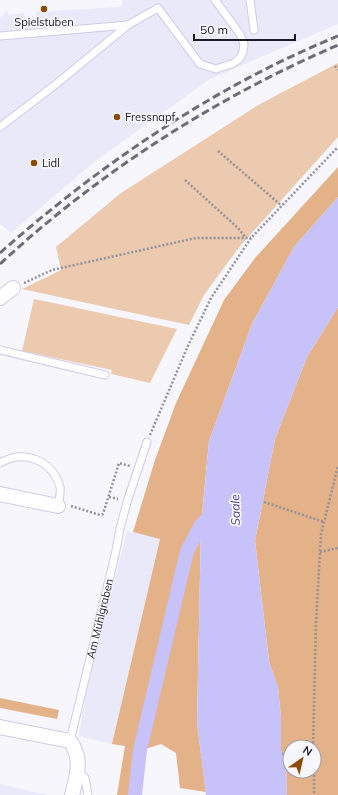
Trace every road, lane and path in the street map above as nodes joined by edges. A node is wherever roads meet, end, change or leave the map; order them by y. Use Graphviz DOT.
graph roads {
  1 [pos="162,0"];
  2 [pos="215,0"];
  3 [pos="250,0"];
  4 [pos="158,8"];
  5 [pos="128,25"];
  6 [pos="254,30"];
  7 [pos="0,36"];
  8 [pos="335,66"];
  9 [pos="338,70"];
  10 [pos="0,127"];
  11 [pos="338,147"];
  12 [pos="218,151"];
  13 [pos="185,180"];
  14 [pos="282,206"];
  15 [pos="246,238"];
  16 [pos="251,238"];
  17 [pos="13,288"];
  18 [pos="0,298"];
  19 [pos="0,350"];
  20 [pos="104,375"];
  21 [pos="147,442"];
  22 [pos="0,463"];
  23 [pos="132,466"];
  24 [pos="338,466"];
  25 [pos="0,494"];
  26 [pos="108,497"];
  27 [pos="121,500"];
  28 [pos="264,502"];
  29 [pos="58,506"];
  30 [pos="324,522"];
  31 [pos="338,548"];
  32 [pos="320,552"];
  33 [pos="0,727"];
  34 [pos="313,739"];
  35 [pos="70,740"];
  36 [pos="77,770"];
  37 [pos="314,779"];
  38 [pos="72,795"];
  39 [pos="88,795"];
  40 [pos="314,795"];
  1 -- 4 [label="lane"];
  2 -- 4 [label="lane"];
  3 -- 6 [label="lane"];
  4 -- 5 [label="lane"];
  5 -- 7 [label="lane"];
  5 -- 10 [label="lane"];
  8 -- 9 [label="path"];
  11 -- 14 [label="path"];
  12 -- 14 [label="path"];
  13 -- 15 [label="path"];
  14 -- 16 [label="path"];
  15 -- 16 [label="path"];
  15 -- 17 [label="path"];
  16 -- 21 [label="path"];
  17 -- 18 [label="street"];
  19 -- 20 [label="lane"];
  21 -- 35 [label="lane, Am Mühlgraben"];
  22 -- 29 [label="lane"];
  23 -- 26 [label="path"];
  24 -- 30 [label="path"];
  25 -- 29 [label="street"];
  26 -- 27 [label="path"];
  26 -- 29 [label="path"];
  28 -- 30 [label="path"];
  30 -- 32 [label="path"];
  31 -- 32 [label="path"];
  32 -- 34 [label="path"];
  33 -- 35 [label="street"];
  35 -- 36 [label="street"];
  36 -- 38 [label="street"];
  36 -- 39 [label="lane"];
  37 -- 40 [label="path"];
}
